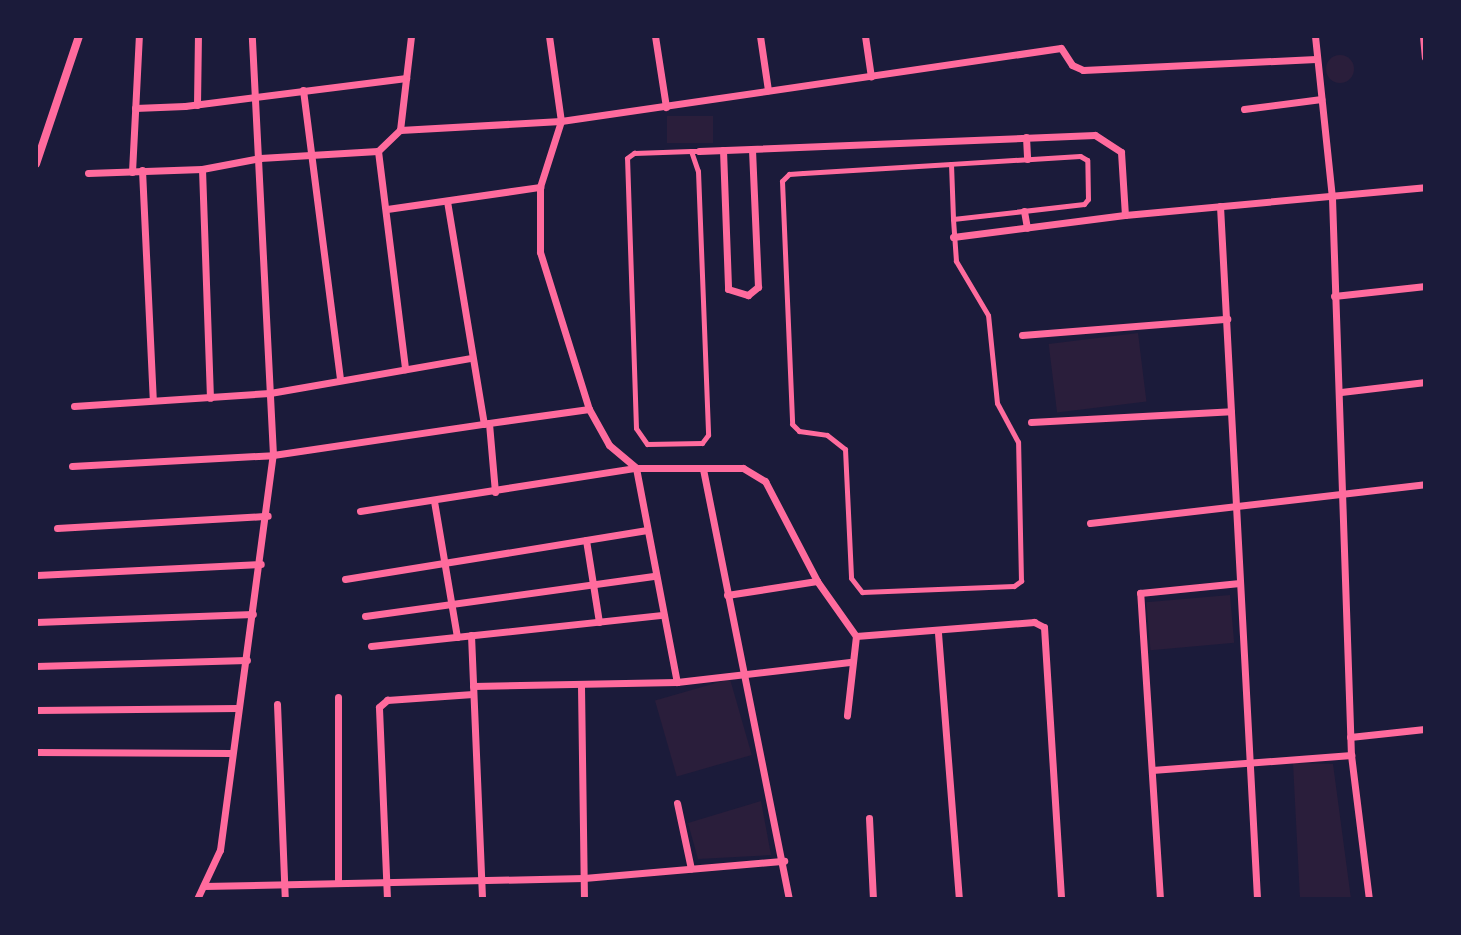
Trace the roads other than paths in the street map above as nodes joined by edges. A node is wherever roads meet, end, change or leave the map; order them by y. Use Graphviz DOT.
graph roads {
  1 [pos="79,36"];
  2 [pos="139,36"];
  3 [pos="198,36"];
  4 [pos="252,36"];
  5 [pos="411,36"];
  6 [pos="549,36"];
  7 [pos="655,36"];
  8 [pos="760,36"];
  9 [pos="865,36"];
  10 [pos="1061,36"];
  11 [pos="1315,36"];
  12 [pos="1423,36"];
  13 [pos="1061,48"];
  14 [pos="1425,57"];
  15 [pos="1316,59"];
  16 [pos="871,77"];
  17 [pos="406,78"];
  18 [pos="303,90"];
  19 [pos="768,90"];
  20 [pos="256,95"];
  21 [pos="1321,99"];
  22 [pos="197,105"];
  23 [pos="666,107"];
  24 [pos="135,108"];
  25 [pos="1244,109"];
  26 [pos="561,121"];
  27 [pos="400,130"];
  28 [pos="1026,137"];
  29 [pos="752,149"];
  30 [pos="723,150"];
  31 [pos="378,151"];
  32 [pos="695,151"];
  33 [pos="260,158"];
  34 [pos="308,159"];
  35 [pos="1027,159"];
  36 [pos="36,164"];
  37 [pos="951,164"];
  38 [pos="202,169"];
  39 [pos="142,170"];
  40 [pos="132,172"];
  41 [pos="88,173"];
  42 [pos="540,187"];
  43 [pos="1425,187"];
  44 [pos="1332,198"];
  45 [pos="447,201"];
  46 [pos="1220,206"];
  47 [pos="387,209"];
  48 [pos="1024,211"];
  49 [pos="1125,215"];
  50 [pos="953,219"];
  51 [pos="1027,228"];
  52 [pos="953,237"];
  53 [pos="1425,286"];
  54 [pos="1334,296"];
  55 [pos="1227,319"];
  56 [pos="1022,335"];
  57 [pos="470,358"];
  58 [pos="405,369"];
  59 [pos="340,378"];
  60 [pos="1425,382"];
  61 [pos="1341,392"];
  62 [pos="270,393"];
  63 [pos="210,398"];
  64 [pos="153,400"];
  65 [pos="74,406"];
  66 [pos="589,409"];
  67 [pos="1231,411"];
  68 [pos="1031,422"];
  69 [pos="487,424"];
  70 [pos="273,455"];
  71 [pos="72,466"];
  72 [pos="636,468"];
  73 [pos="703,469"];
  74 [pos="1425,484"];
  75 [pos="495,492"];
  76 [pos="1345,494"];
  77 [pos="434,501"];
  78 [pos="1236,505"];
  79 [pos="360,511"];
  80 [pos="268,516"];
  81 [pos="1090,523"];
  82 [pos="57,528"];
  83 [pos="647,530"];
  84 [pos="586,540"];
  85 [pos="261,564"];
  86 [pos="443,564"];
  87 [pos="37,575"];
  88 [pos="655,576"];
  89 [pos="345,579"];
  90 [pos="817,581"];
  91 [pos="1239,583"];
  92 [pos="593,584"];
  93 [pos="727,595"];
  94 [pos="450,604"];
  95 [pos="253,614"];
  96 [pos="662,615"];
  97 [pos="365,616"];
  98 [pos="36,622"];
  99 [pos="599,622"];
  100 [pos="938,633"];
  101 [pos="471,635"];
  102 [pos="856,636"];
  103 [pos="457,637"];
  104 [pos="371,646"];
  105 [pos="247,660"];
  106 [pos="850,662"];
  107 [pos="36,666"];
  108 [pos="741,677"];
  109 [pos="677,682"];
  110 [pos="581,686"];
  111 [pos="473,690"];
  112 [pos="338,697"];
  113 [pos="277,704"];
  114 [pos="238,708"];
  115 [pos="36,710"];
  116 [pos="847,715"];
  117 [pos="1425,729"];
  118 [pos="1350,737"];
  119 [pos="36,752"];
  120 [pos="231,753"];
  121 [pos="1351,755"];
  122 [pos="1251,763"];
  123 [pos="1152,770"];
  124 [pos="677,803"];
  125 [pos="869,818"];
  126 [pos="784,861"];
  127 [pos="691,869"];
  128 [pos="584,878"];
  129 [pos="482,881"];
  130 [pos="338,883"];
  131 [pos="387,883"];
  132 [pos="284,885"];
  133 [pos="204,886"];
  134 [pos="197,899"];
  135 [pos="285,899"];
  136 [pos="387,899"];
  137 [pos="482,899"];
  138 [pos="584,899"];
  139 [pos="789,899"];
  140 [pos="873,899"];
  141 [pos="959,899"];
  142 [pos="1061,899"];
  143 [pos="1160,899"];
  144 [pos="1257,899"];
  145 [pos="1369,899"];
  1 -- 36 [label="street"];
  2 -- 24 [label="street"];
  3 -- 22 [label="street"];
  4 -- 20 [label="street"];
  5 -- 17 [label="street"];
  6 -- 26 [label="street"];
  7 -- 23 [label="street"];
  8 -- 19 [label="street"];
  9 -- 16 [label="street"];
  10 -- 13 [label="street"];
  11 -- 15 [label="street"];
  12 -- 14 [label="street"];
  13 -- 15 [label="street"];
  13 -- 16 [label="street"];
  15 -- 21 [label="street"];
  16 -- 19 [label="street"];
  17 -- 18 [label="street"];
  17 -- 27 [label="street"];
  18 -- 20 [label="street"];
  18 -- 34 [label="street"];
  19 -- 23 [label="street"];
  20 -- 22 [label="street"];
  20 -- 33 [label="street"];
  21 -- 25 [label="street"];
  21 -- 44 [label="street"];
  22 -- 24 [label="street"];
  23 -- 26 [label="street"];
  24 -- 40 [label="street"];
  26 -- 27 [label="street"];
  26 -- 42 [label="street"];
  27 -- 31 [label="street"];
  28 -- 29 [label="street"];
  28 -- 35 [label="street"];
  28 -- 49 [label="street"];
  29 -- 30 [label="street"];
  29 -- 30 [label="street"];
  30 -- 32 [label="street"];
  31 -- 34 [label="street"];
  31 -- 47 [label="street"];
  32 -- 32 [label="street"];
  33 -- 34 [label="street"];
  33 -- 38 [label="street"];
  33 -- 62 [label="street"];
  34 -- 59 [label="street"];
  35 -- 37 [label="street"];
  35 -- 48 [label="street"];
  37 -- 50 [label="street"];
  37 -- 52 [label="street"];
  38 -- 39 [label="street"];
  38 -- 63 [label="street"];
  39 -- 40 [label="street"];
  39 -- 64 [label="street"];
  40 -- 41 [label="street"];
  42 -- 45 [label="street"];
  42 -- 66 [label="street"];
  43 -- 44 [label="street"];
  44 -- 46 [label="street"];
  44 -- 54 [label="street"];
  45 -- 47 [label="street"];
  45 -- 57 [label="street"];
  46 -- 49 [label="street"];
  46 -- 55 [label="street"];
  47 -- 58 [label="street"];
  48 -- 50 [label="street"];
  48 -- 51 [label="street"];
  49 -- 51 [label="street"];
  50 -- 52 [label="street"];
  51 -- 52 [label="street"];
  53 -- 54 [label="street"];
  54 -- 61 [label="street"];
  55 -- 56 [label="street"];
  55 -- 67 [label="street"];
  57 -- 58 [label="street"];
  57 -- 69 [label="street"];
  58 -- 59 [label="street"];
  59 -- 62 [label="street"];
  60 -- 61 [label="street"];
  61 -- 76 [label="street"];
  62 -- 63 [label="street"];
  62 -- 70 [label="street"];
  63 -- 64 [label="street"];
  64 -- 65 [label="street"];
  66 -- 69 [label="street"];
  66 -- 72 [label="street"];
  67 -- 68 [label="street"];
  67 -- 78 [label="street"];
  69 -- 70 [label="street"];
  69 -- 75 [label="street"];
  70 -- 71 [label="street"];
  70 -- 80 [label="street"];
  72 -- 73 [label="street"];
  72 -- 75 [label="street"];
  72 -- 83 [label="street"];
  73 -- 90 [label="street"];
  73 -- 93 [label="street"];
  74 -- 76 [label="street"];
  75 -- 77 [label="street"];
  76 -- 78 [label="street"];
  76 -- 118 [label="street"];
  77 -- 79 [label="street"];
  77 -- 86 [label="street"];
  78 -- 81 [label="street"];
  78 -- 91 [label="street"];
  80 -- 82 [label="street"];
  80 -- 85 [label="street"];
  83 -- 84 [label="street"];
  83 -- 88 [label="street"];
  84 -- 86 [label="street"];
  84 -- 92 [label="street"];
  85 -- 87 [label="street"];
  85 -- 95 [label="street"];
  86 -- 89 [label="street"];
  86 -- 94 [label="street"];
  88 -- 92 [label="street"];
  88 -- 96 [label="street"];
  90 -- 93 [label="street"];
  90 -- 102 [label="street"];
  91 -- 122 [label="street"];
  91 -- 123 [label="street"];
  92 -- 94 [label="street"];
  92 -- 99 [label="street"];
  93 -- 108 [label="street"];
  94 -- 97 [label="street"];
  94 -- 103 [label="street"];
  95 -- 98 [label="street"];
  95 -- 105 [label="street"];
  96 -- 99 [label="street"];
  96 -- 109 [label="street"];
  99 -- 101 [label="street"];
  100 -- 102 [label="street"];
  100 -- 141 [label="street"];
  100 -- 142 [label="street"];
  101 -- 103 [label="street"];
  101 -- 111 [label="street"];
  102 -- 106 [label="street"];
  103 -- 104 [label="street"];
  105 -- 107 [label="street"];
  105 -- 114 [label="street"];
  106 -- 108 [label="street"];
  106 -- 116 [label="street"];
  108 -- 109 [label="street"];
  108 -- 126 [label="street"];
  109 -- 110 [label="street"];
  110 -- 111 [label="street"];
  110 -- 128 [label="street"];
  111 -- 129 [label="street"];
  111 -- 131 [label="street"];
  112 -- 130 [label="street"];
  113 -- 132 [label="street"];
  114 -- 115 [label="street"];
  114 -- 120 [label="street"];
  117 -- 118 [label="street"];
  118 -- 121 [label="street"];
  119 -- 120 [label="street"];
  120 -- 133 [label="street"];
  121 -- 122 [label="street"];
  121 -- 145 [label="street"];
  122 -- 123 [label="street"];
  122 -- 144 [label="street"];
  123 -- 143 [label="street"];
  124 -- 127 [label="street"];
  125 -- 140 [label="street"];
  126 -- 127 [label="street"];
  126 -- 139 [label="street"];
  127 -- 128 [label="street"];
  128 -- 129 [label="street"];
  128 -- 138 [label="street"];
  129 -- 131 [label="street"];
  129 -- 137 [label="street"];
  130 -- 131 [label="street"];
  130 -- 132 [label="street"];
  131 -- 136 [label="street"];
  132 -- 133 [label="street"];
  132 -- 135 [label="street"];
  133 -- 134 [label="street"];
}
